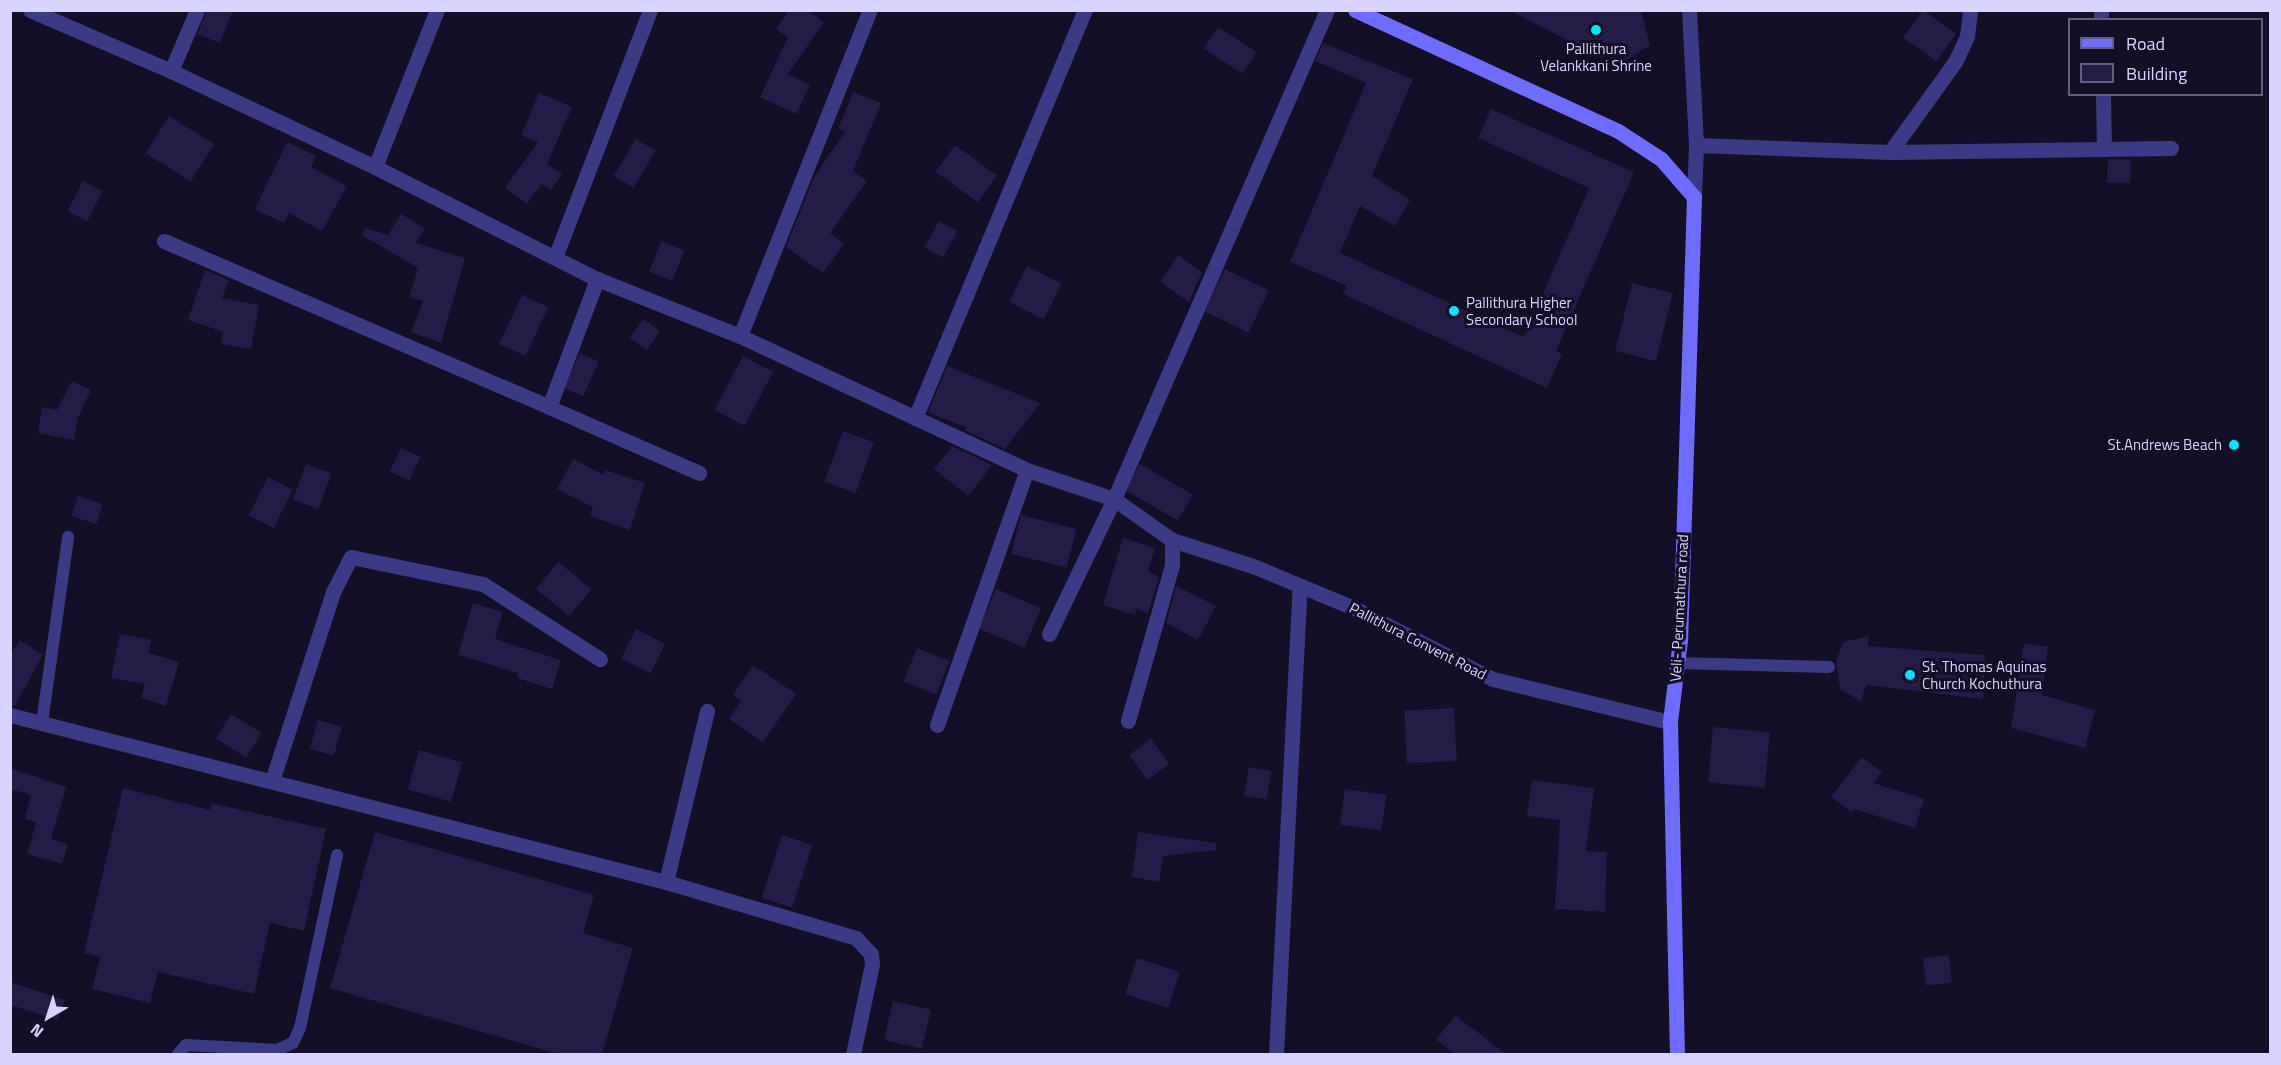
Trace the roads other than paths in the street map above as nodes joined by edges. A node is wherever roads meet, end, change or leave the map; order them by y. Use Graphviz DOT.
graph roads {
  1 [pos="30,10"];
  2 [pos="197,10"];
  3 [pos="437,10"];
  4 [pos="650,10"];
  5 [pos="870,10"];
  6 [pos="1085,10"];
  7 [pos="1328,10"];
  8 [pos="1356,10"];
  9 [pos="1689,10"];
  10 [pos="1970,10"];
  11 [pos="171,71"];
  12 [pos="2103,96"];
  13 [pos="1696,145"];
  14 [pos="2171,148"];
  15 [pos="2104,149"];
  16 [pos="1890,152"];
  17 [pos="375,167"];
  18 [pos="1694,196"];
  19 [pos="164,241"];
  20 [pos="556,255"];
  21 [pos="597,279"];
  22 [pos="740,336"];
  23 [pos="549,406"];
  24 [pos="915,418"];
  25 [pos="1027,470"];
  26 [pos="699,473"];
  27 [pos="1114,499"];
  28 [pos="68,537"];
  29 [pos="1172,540"];
  30 [pos="1300,586"];
  31 [pos="1048,634"];
  32 [pos="600,659"];
  33 [pos="1677,663"];
  34 [pos="1829,667"];
  35 [pos="707,711"];
  36 [pos="10,715"];
  37 [pos="1128,721"];
  38 [pos="1670,722"];
  39 [pos="42,723"];
  40 [pos="937,726"];
  41 [pos="272,781"];
  42 [pos="338,855"];
  43 [pos="666,882"];
  44 [pos="178,1054"];
  45 [pos="853,1054"];
  46 [pos="1276,1054"];
  47 [pos="1677,1054"];
  1 -- 11 [label="street, Pallithura Convent Road"];
  2 -- 11 [label="street"];
  3 -- 17 [label="street"];
  4 -- 20 [label="street"];
  5 -- 22 [label="street"];
  6 -- 24 [label="street"];
  7 -- 27 [label="street"];
  8 -- 18 [label="main road"];
  9 -- 13 [label="street"];
  10 -- 16 [label="street"];
  11 -- 17 [label="street, Pallithura Convent Road"];
  12 -- 15 [label="street"];
  13 -- 16 [label="street"];
  13 -- 18 [label="street"];
  14 -- 15 [label="street"];
  15 -- 16 [label="street"];
  17 -- 20 [label="street, Pallithura Convent Road"];
  18 -- 33 [label="main road, Veli- Perumathura road"];
  19 -- 23 [label="street"];
  20 -- 21 [label="street, Pallithura Convent Road"];
  21 -- 22 [label="street, Pallithura Convent Road"];
  21 -- 23 [label="street"];
  22 -- 24 [label="street, Pallithura Convent Road"];
  23 -- 26 [label="street"];
  24 -- 25 [label="street, Pallithura Convent Road"];
  25 -- 27 [label="street, Pallithura Convent Road"];
  25 -- 40 [label="street"];
  27 -- 29 [label="street, Pallithura Convent Road"];
  27 -- 31 [label="street"];
  28 -- 39 [label="lane"];
  29 -- 30 [label="street, Pallithura Convent Road"];
  29 -- 37 [label="street"];
  30 -- 38 [label="street, Pallithura Convent Road"];
  30 -- 46 [label="street"];
  32 -- 41 [label="street"];
  33 -- 34 [label="lane"];
  33 -- 38 [label="main road, Veli- Perumathura road"];
  35 -- 43 [label="street"];
  36 -- 39 [label="street"];
  38 -- 47 [label="main road, Veli- Perumathura road"];
  39 -- 41 [label="street"];
  41 -- 43 [label="street"];
  42 -- 44 [label="lane"];
  43 -- 45 [label="street"];
}
